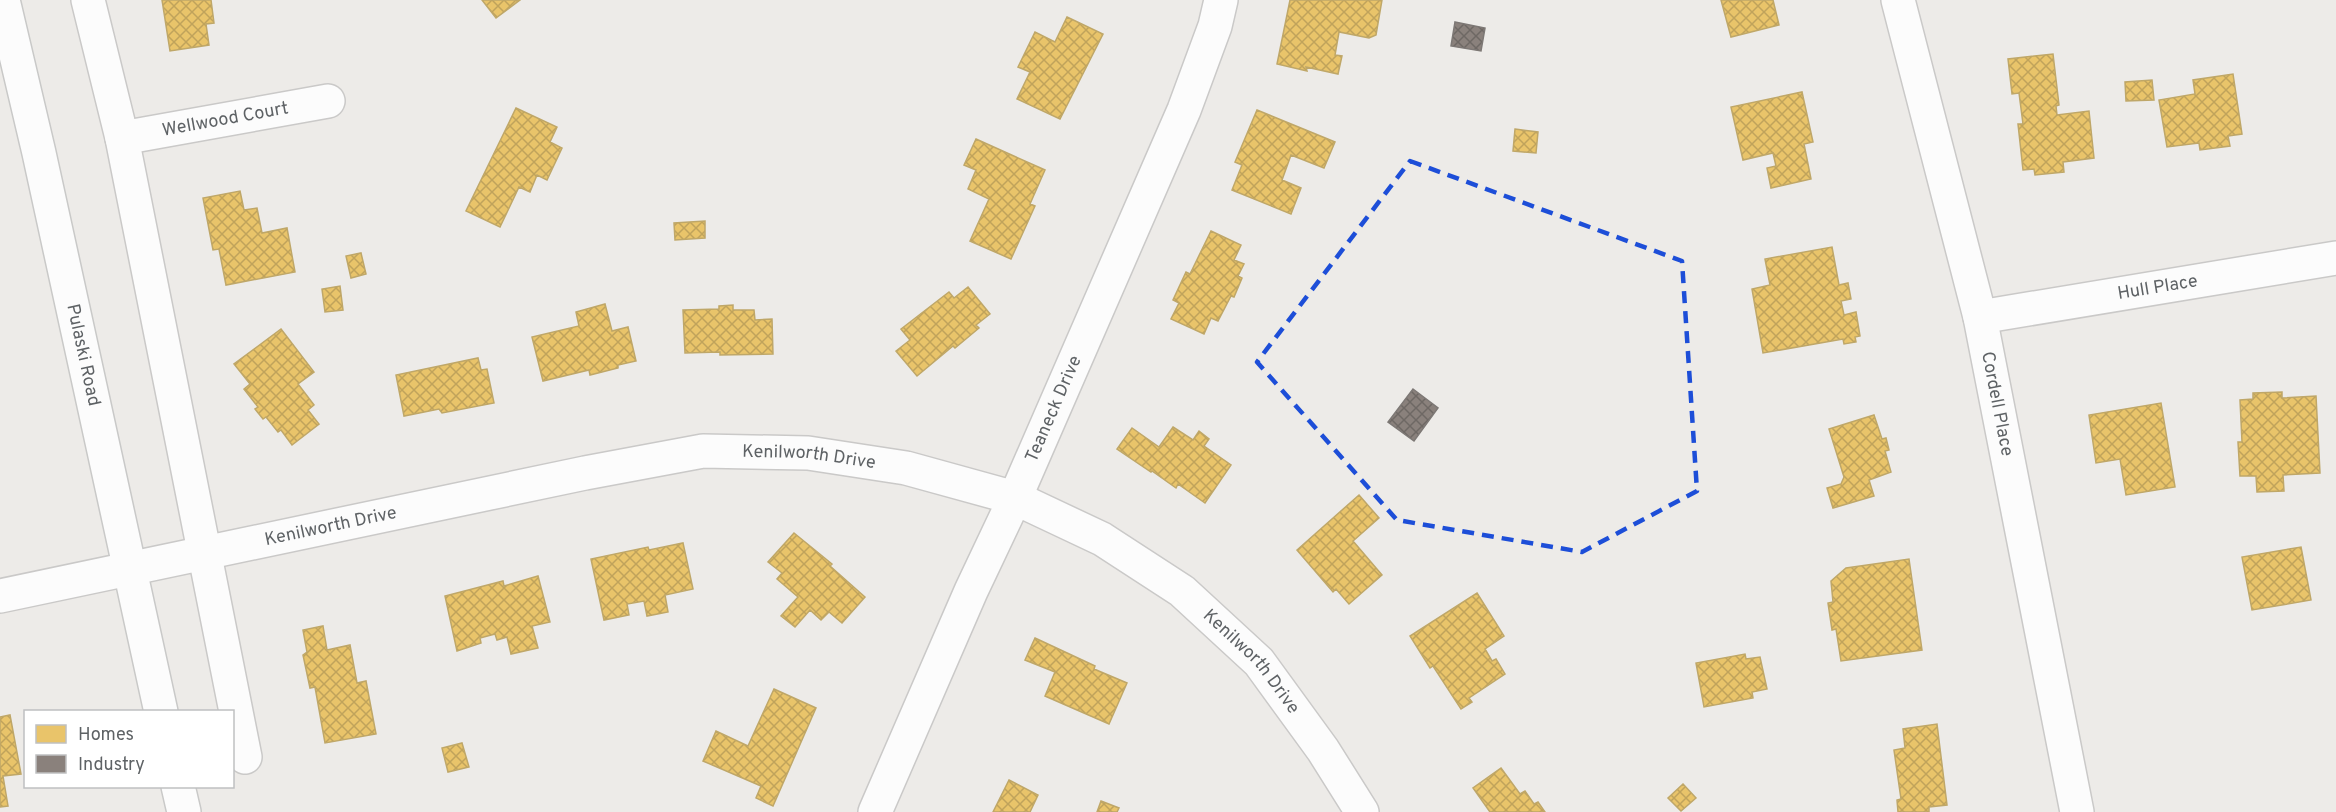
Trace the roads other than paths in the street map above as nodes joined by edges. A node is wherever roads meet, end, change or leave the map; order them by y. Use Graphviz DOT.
graph roads {
  1 [pos="3,0"];
  2 [pos="88,0"];
  3 [pos="1221,0"];
  4 [pos="1898,0"];
  5 [pos="328,101"];
  6 [pos="122,138"];
  7 [pos="2336,258"];
  8 [pos="1980,317"];
  9 [pos="1015,498"];
  10 [pos="204,552"];
  11 [pos="129,568"];
  12 [pos="0,596"];
  13 [pos="161,710"];
  14 [pos="245,757"];
  15 [pos="178,788"];
  16 [pos="184,812"];
  17 [pos="875,812"];
  18 [pos="1362,812"];
  19 [pos="2077,812"];
  1 -- 11 [label="street, Pulaski Road"];
  2 -- 6 [label="street"];
  3 -- 9 [label="street, Teaneck Drive"];
  4 -- 8 [label="street, Cordell Place"];
  5 -- 6 [label="street, Wellwood Court"];
  6 -- 10 [label="street"];
  7 -- 8 [label="street, Hull Place"];
  8 -- 19 [label="street, Cordell Place"];
  9 -- 10 [label="street, Kenilworth Drive"];
  9 -- 17 [label="street, Teaneck Drive"];
  9 -- 18 [label="street, Kenilworth Drive"];
  10 -- 11 [label="street, Kenilworth Drive"];
  10 -- 14 [label="street"];
  11 -- 12 [label="street, Kenilworth Drive"];
  11 -- 13 [label="street, Pulaski Road"];
  15 -- 16 [label="street"];
}
